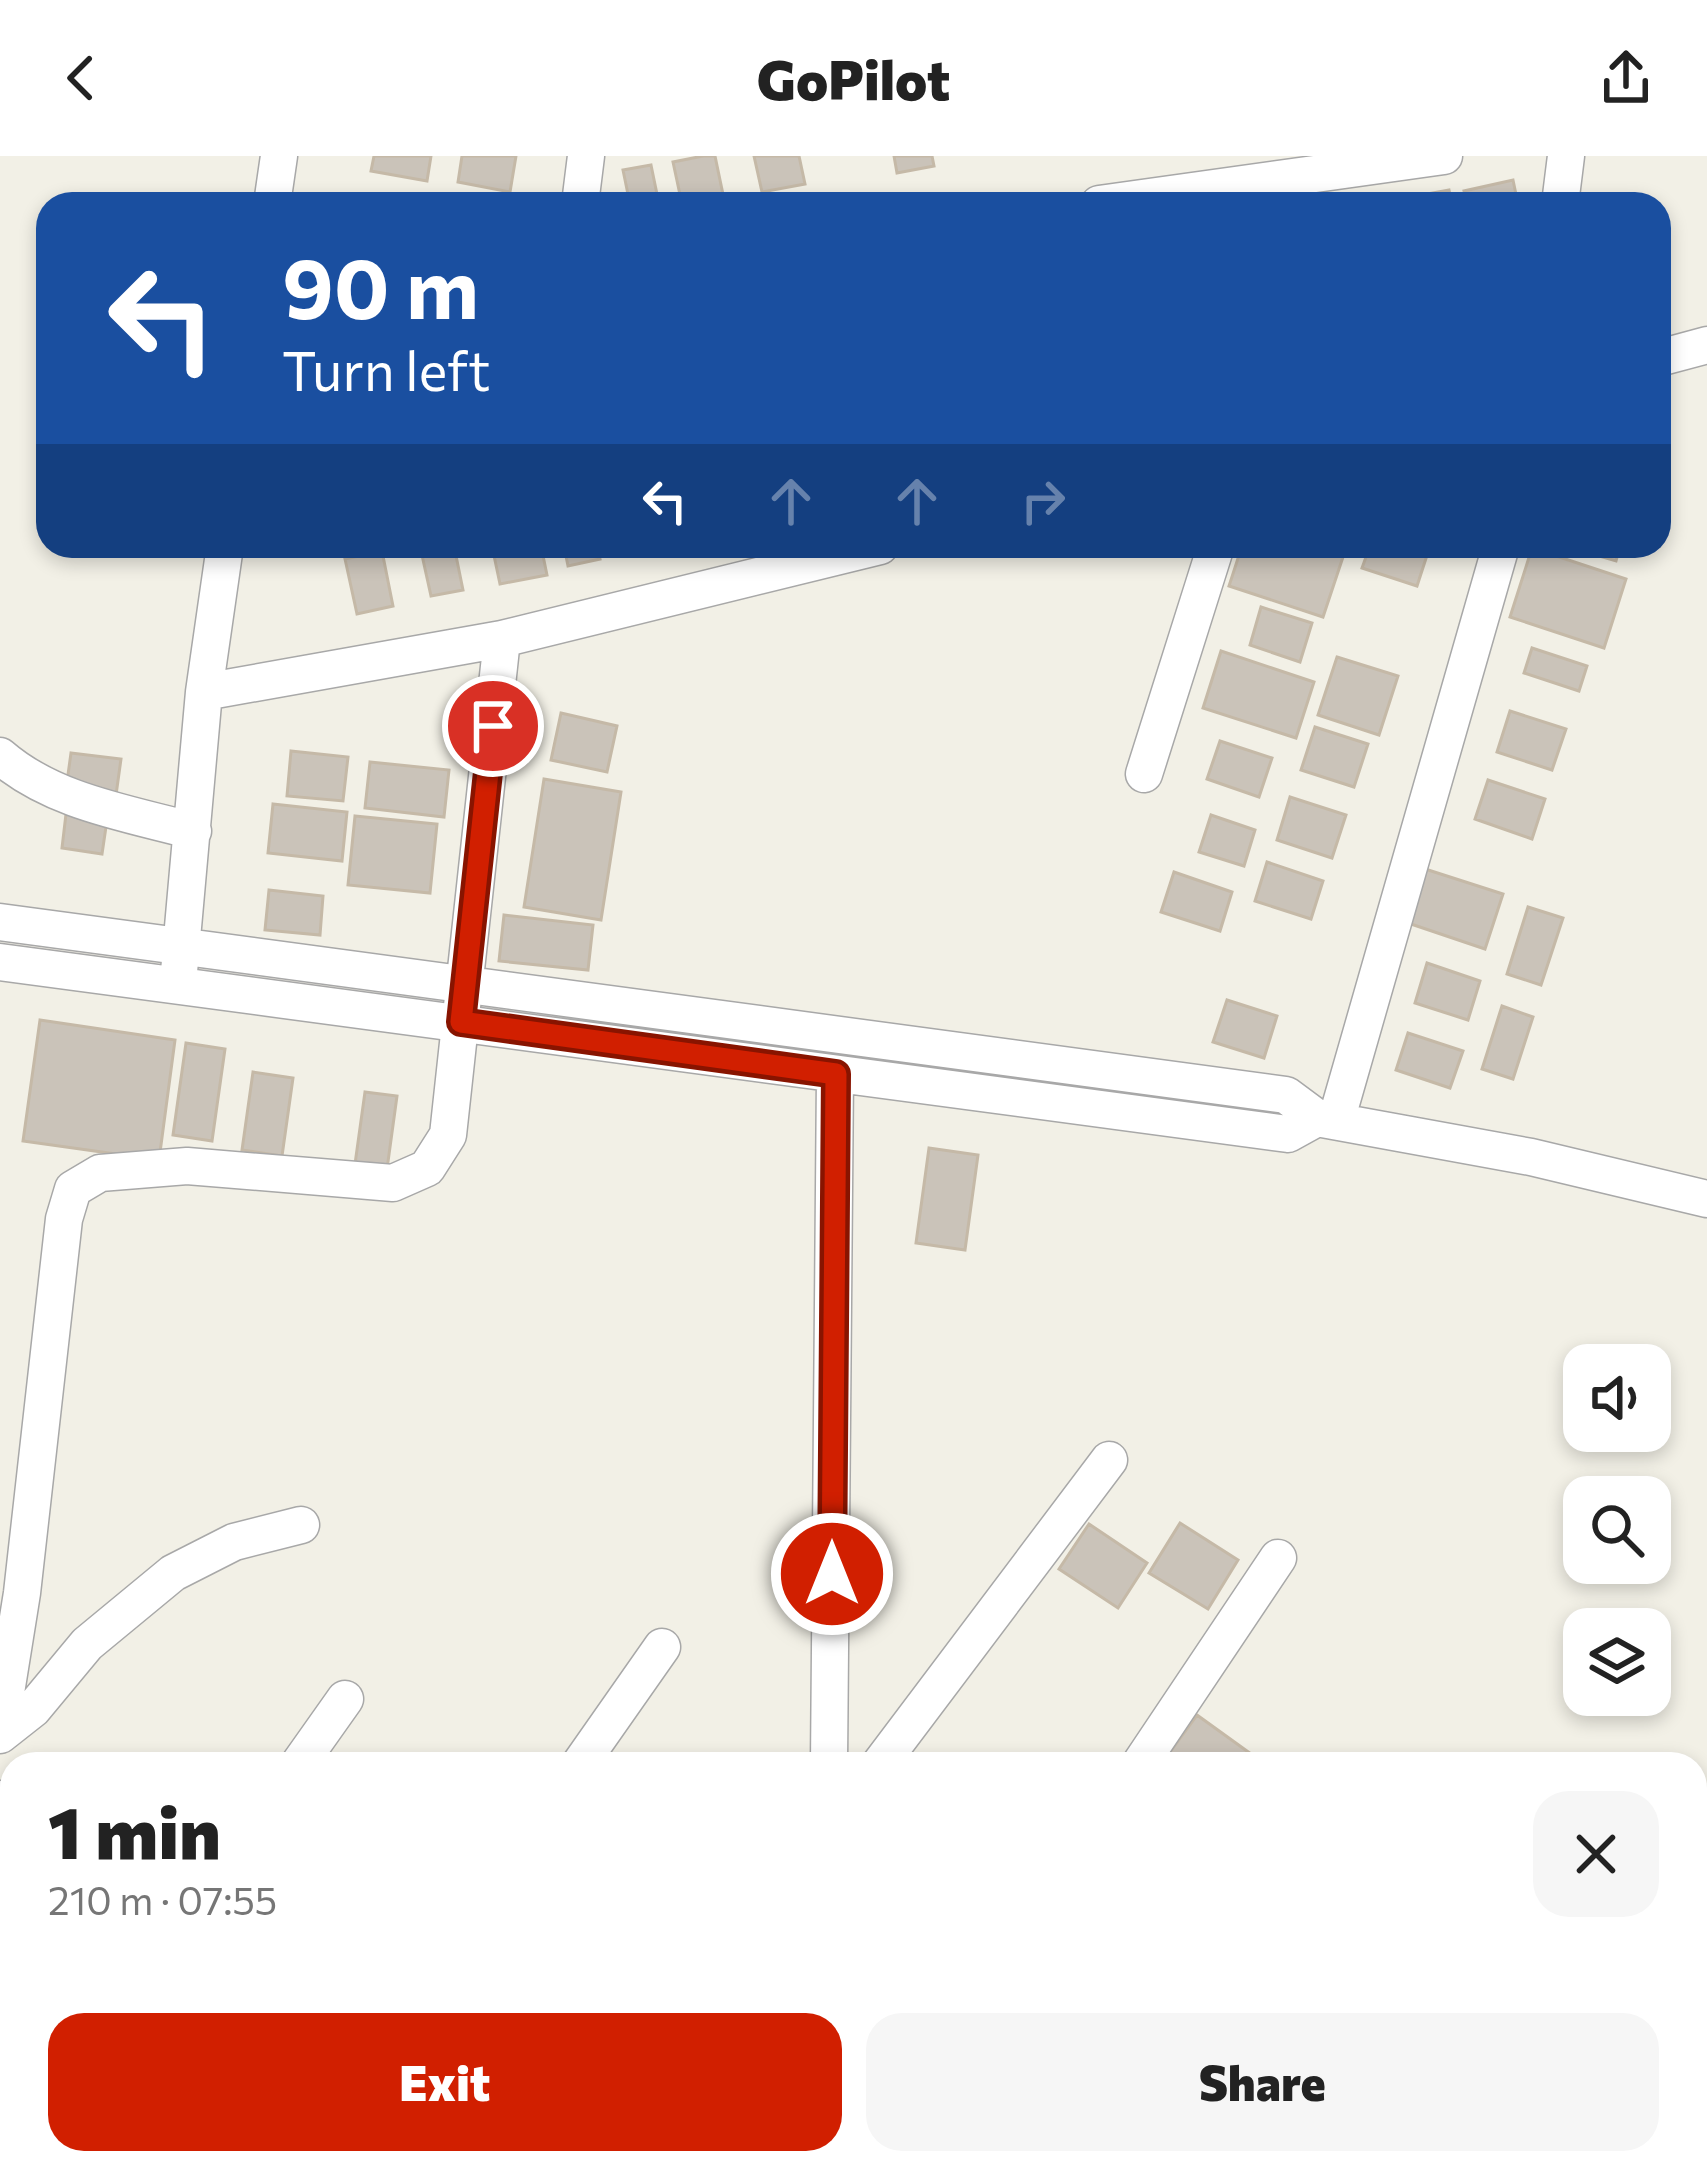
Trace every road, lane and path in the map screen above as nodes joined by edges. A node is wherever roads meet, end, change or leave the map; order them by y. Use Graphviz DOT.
graph roads {
  1 [pos="279,156"];
  2 [pos="586,156"];
  3 [pos="1444,156"];
  4 [pos="1566,156"];
  5 [pos="274,192"];
  6 [pos="582,192"];
  7 [pos="1185,192"];
  8 [pos="1562,192"];
  9 [pos="1707,345"];
  10 [pos="1671,355"];
  11 [pos="223,558"];
  12 [pos="831,558"];
  13 [pos="1212,558"];
  14 [pos="1497,558"];
  15 [pos="502,639"];
  16 [pos="204,692"];
  17 [pos="0,756"];
  18 [pos="1144,774"];
  19 [pos="194,831"];
  20 [pos="0,922"];
  21 [pos="182,947"];
  22 [pos="0,962"];
  23 [pos="464,984"];
  24 [pos="178,986"];
  25 [pos="461,1022"];
  26 [pos="836,1074"];
  27 [pos="1326,1120"];
  28 [pos="1707,1199"];
  29 [pos="1109,1460"];
  30 [pos="302,1525"];
  31 [pos="1278,1558"];
  32 [pos="662,1647"];
  33 [pos="345,1699"];
  34 [pos="0,1733"];
  35 [pos="307,1752"];
  36 [pos="588,1752"];
  37 [pos="829,1752"];
  38 [pos="889,1752"];
  39 [pos="1148,1752"];
  1 -- 5 [label="street"];
  2 -- 6 [label="street"];
  3 -- 7 [label="street"];
  4 -- 8 [label="street"];
  9 -- 10 [label="street"];
  11 -- 16 [label="street"];
  12 -- 15 [label="street"];
  13 -- 18 [label="street"];
  14 -- 27 [label="street"];
  15 -- 16 [label="street"];
  15 -- 23 [label="street"];
  16 -- 19 [label="street"];
  17 -- 19 [label="street"];
  19 -- 21 [label="street"];
  20 -- 21 [label="street"];
  21 -- 23 [label="street"];
  21 -- 24 [label="street"];
  22 -- 24 [label="street"];
  23 -- 25 [label="street"];
  23 -- 27 [label="street"];
  24 -- 25 [label="street"];
  25 -- 26 [label="street"];
  25 -- 34 [label="street"];
  26 -- 27 [label="street"];
  26 -- 37 [label="street"];
  27 -- 28 [label="street"];
  29 -- 38 [label="street"];
  30 -- 34 [label="street"];
  31 -- 39 [label="street"];
  32 -- 36 [label="street"];
  33 -- 35 [label="street"];
}
